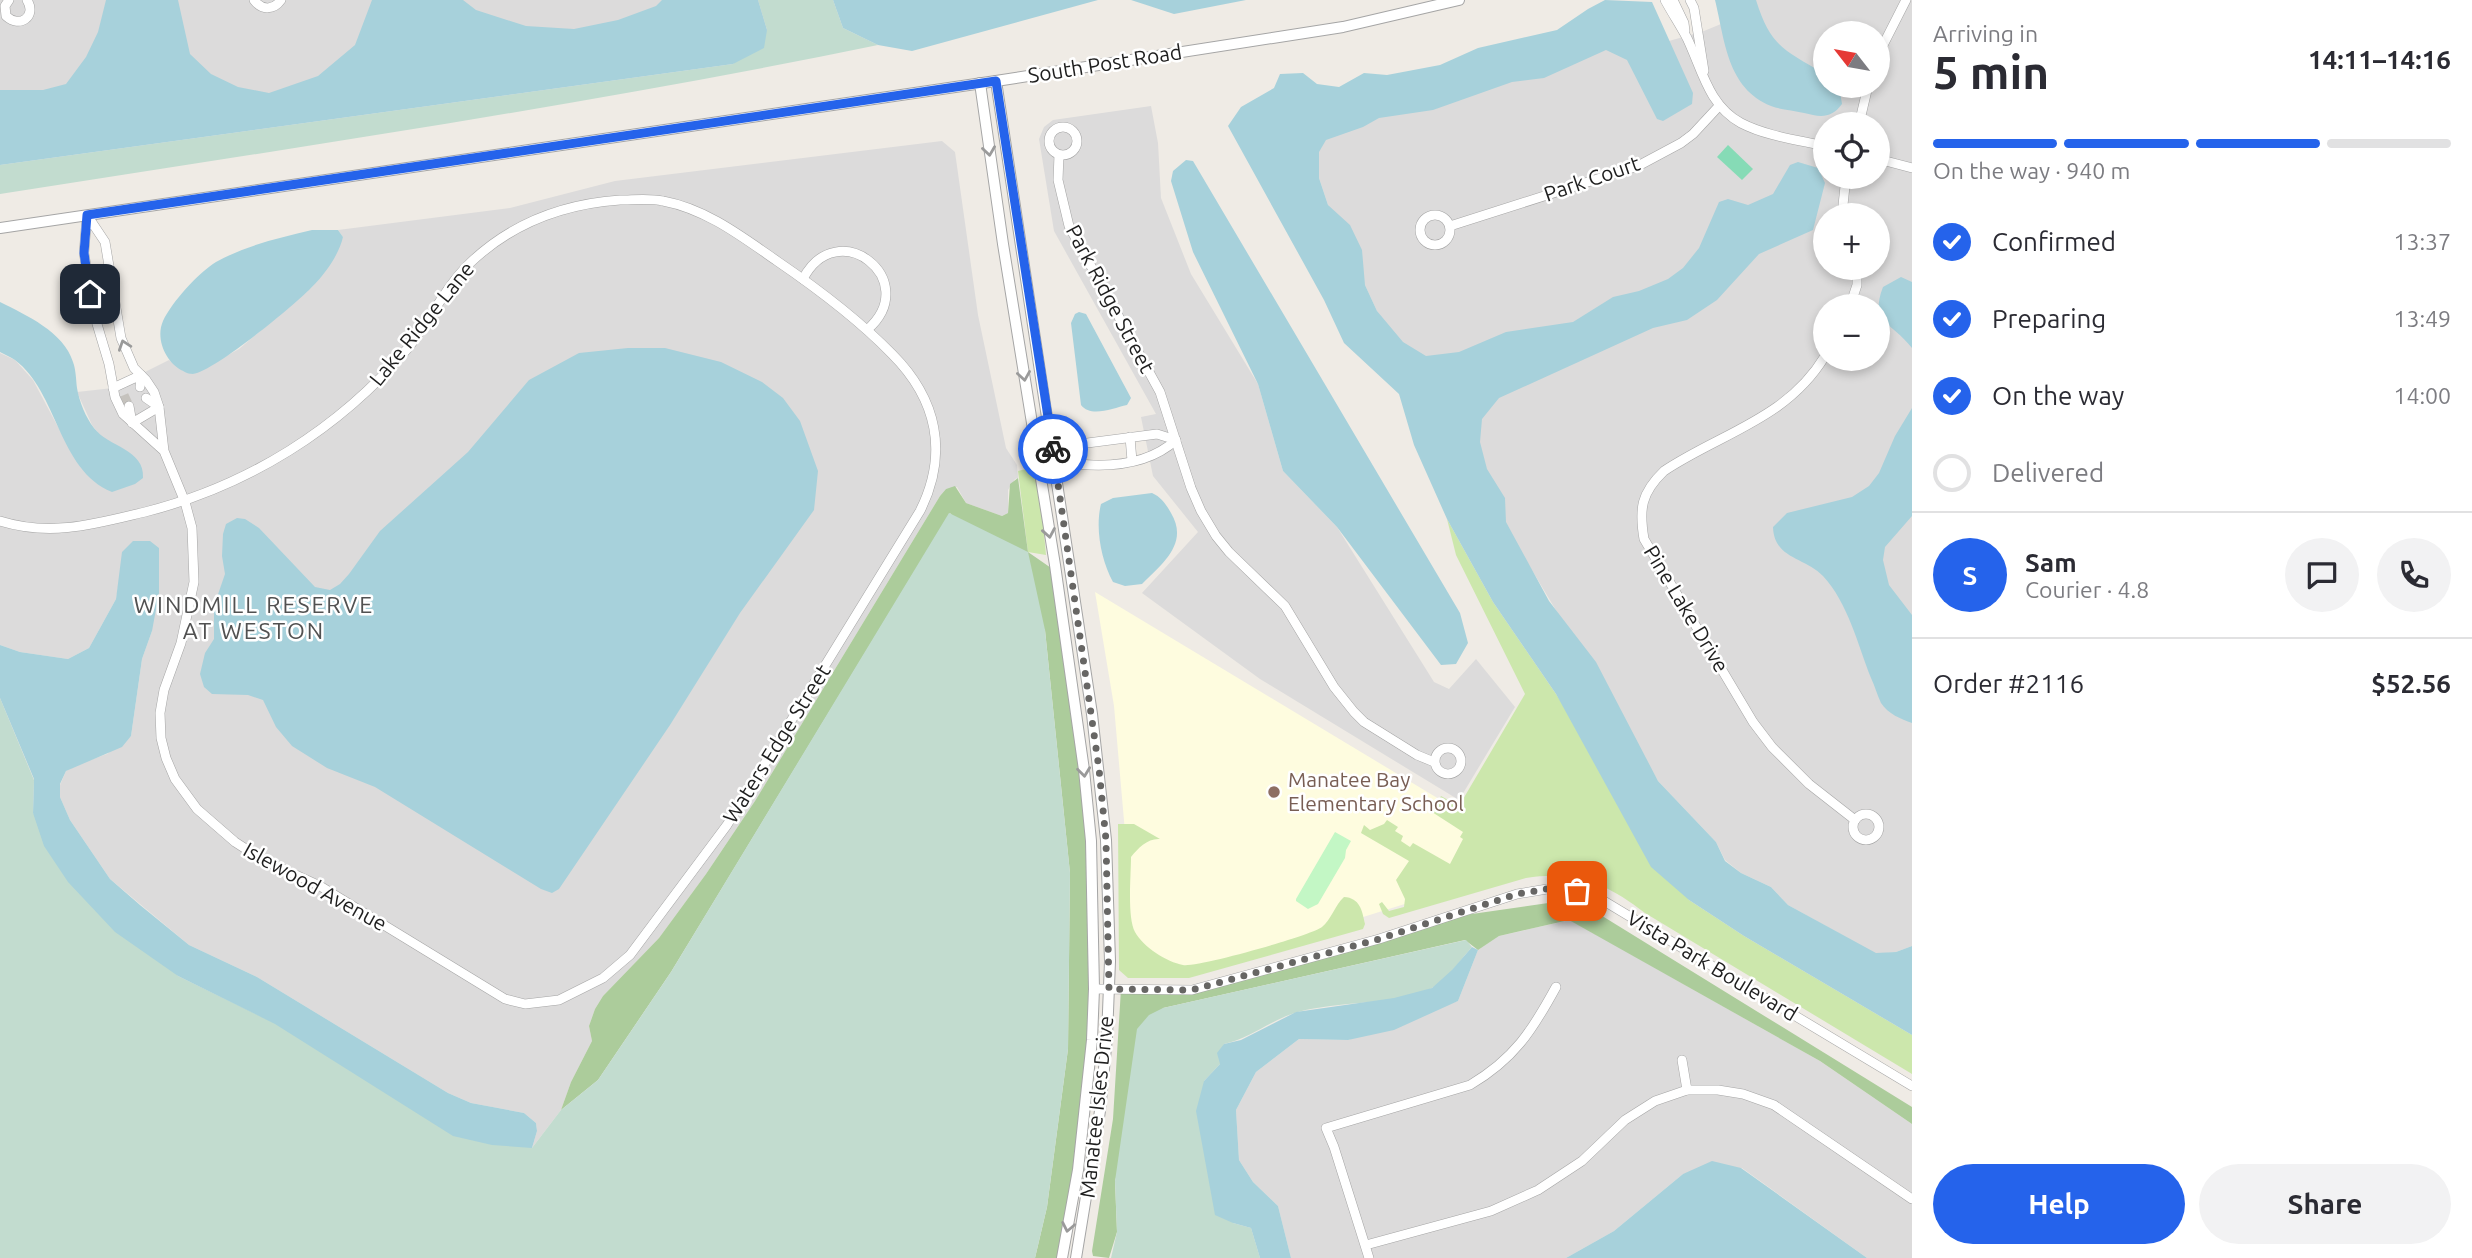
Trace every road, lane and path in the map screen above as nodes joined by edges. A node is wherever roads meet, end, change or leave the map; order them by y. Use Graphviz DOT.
graph roads {
  1 [pos="9,0"];
  2 [pos="27,0"];
  3 [pos="254,0"];
  4 [pos="281,0"];
  5 [pos="1459,0"];
  6 [pos="1665,0"];
  7 [pos="1673,0"];
  8 [pos="1690,0"];
  9 [pos="1906,0"];
  10 [pos="2,11"];
  11 [pos="1890,31"];
  12 [pos="1686,36"];
  13 [pos="996,81"];
  14 [pos="981,83"];
  15 [pos="1706,86"];
  16 [pos="1719,106"];
  17 [pos="1813,143"];
  18 [pos="1059,155"];
  19 [pos="1890,162"];
  20 [pos="1912,168"];
  21 [pos="87,215"];
  22 [pos="1450,226"];
  23 [pos="0,228"];
  24 [pos="803,279"];
  25 [pos="868,329"];
  26 [pos="1813,371"];
  27 [pos="141,375"];
  28 [pos="140,387"];
  29 [pos="113,388"];
  30 [pos="124,395"];
  31 [pos="146,398"];
  32 [pos="129,406"];
  33 [pos="159,407"];
  34 [pos="132,423"];
  35 [pos="1129,436"];
  36 [pos="1176,440"];
  37 [pos="164,452"];
  38 [pos="1055,461"];
  39 [pos="1132,461"];
  40 [pos="936,466"];
  41 [pos="1038,466"];
  42 [pos="185,502"];
  43 [pos="0,521"];
  44 [pos="1090,702"];
  45 [pos="1074,704"];
  46 [pos="1434,762"];
  47 [pos="1855,820"];
  48 [pos="1556,987"];
  49 [pos="1094,989"];
  50 [pos="1109,989"];
  51 [pos="578,992"];
  52 [pos="1682,1060"];
  53 [pos="1912,1086"];
  54 [pos="1687,1090"];
  55 [pos="1912,1199"];
  56 [pos="1366,1245"];
  57 [pos="1062,1258"];
  58 [pos="1076,1258"];
  59 [pos="1369,1258"];
  1 -- 10 [label="street"];
  2 -- 10 [label="street"];
  3 -- 4 [label="street"];
  5 -- 13 [label="street, South Post Road"];
  6 -- 12 [label="street"];
  7 -- 12 [label="street"];
  8 -- 15 [label="street"];
  9 -- 11 [label="street"];
  12 -- 15 [label="street"];
  13 -- 14 [label="street, South Post Road"];
  13 -- 38 [label="street, Manatee Isles Drive"];
  14 -- 21 [label="street, South Post Road"];
  14 -- 41 [label="street, Manatee Isles Drive, one-way"];
  15 -- 16 [label="street"];
  16 -- 17 [label="street"];
  16 -- 22 [label="street, Park Court"];
  18 -- 36 [label="street, Park Ridge Street"];
  19 -- 20 [label="street"];
  21 -- 23 [label="street, South Post Road"];
  27 -- 21 [label="street, one-way"];
  21 -- 29 [label="street"];
  24 -- 25 [label="street, Lake Ridge Lane"];
  24 -- 25 [label="street"];
  24 -- 42 [label="street, Lake Ridge Lane"];
  25 -- 40 [label="street, Lake Ridge Lane"];
  26 -- 47 [label="street, Pine Lake Drive"];
  27 -- 28 [label="street"];
  27 -- 29 [label="street"];
  27 -- 33 [label="street"];
  29 -- 30 [label="street"];
  29 -- 34 [label="street"];
  31 -- 33 [label="street"];
  32 -- 34 [label="street"];
  33 -- 34 [label="street"];
  33 -- 37 [label="street"];
  34 -- 37 [label="street"];
  35 -- 36 [label="street"];
  35 -- 38 [label="street"];
  35 -- 39 [label="street"];
  36 -- 39 [label="street"];
  36 -- 46 [label="street, Park Ridge Street"];
  37 -- 42 [label="street, Islewood Avenue"];
  38 -- 39 [label="street"];
  38 -- 41 [label="street"];
  38 -- 44 [label="street, Manatee Isles Drive"];
  40 -- 51 [label="street, Waters Edge Street"];
  41 -- 45 [label="street, Manatee Isles Drive, one-way"];
  42 -- 43 [label="street, Lake Ridge Lane"];
  42 -- 51 [label="street, Islewood Avenue"];
  44 -- 45 [label="street"];
  44 -- 50 [label="street, Manatee Isles Drive"];
  45 -- 49 [label="street, Manatee Isles Drive, one-way"];
  48 -- 56 [label="street"];
  49 -- 50 [label="street, Vista Park Boulevard"];
  49 -- 57 [label="street, Manatee Isles Drive, one-way"];
  50 -- 53 [label="street, Vista Park Boulevard"];
  50 -- 58 [label="street, Manatee Isles Drive"];
  52 -- 54 [label="street"];
  54 -- 55 [label="street"];
  54 -- 56 [label="street"];
  56 -- 59 [label="street"];
}
